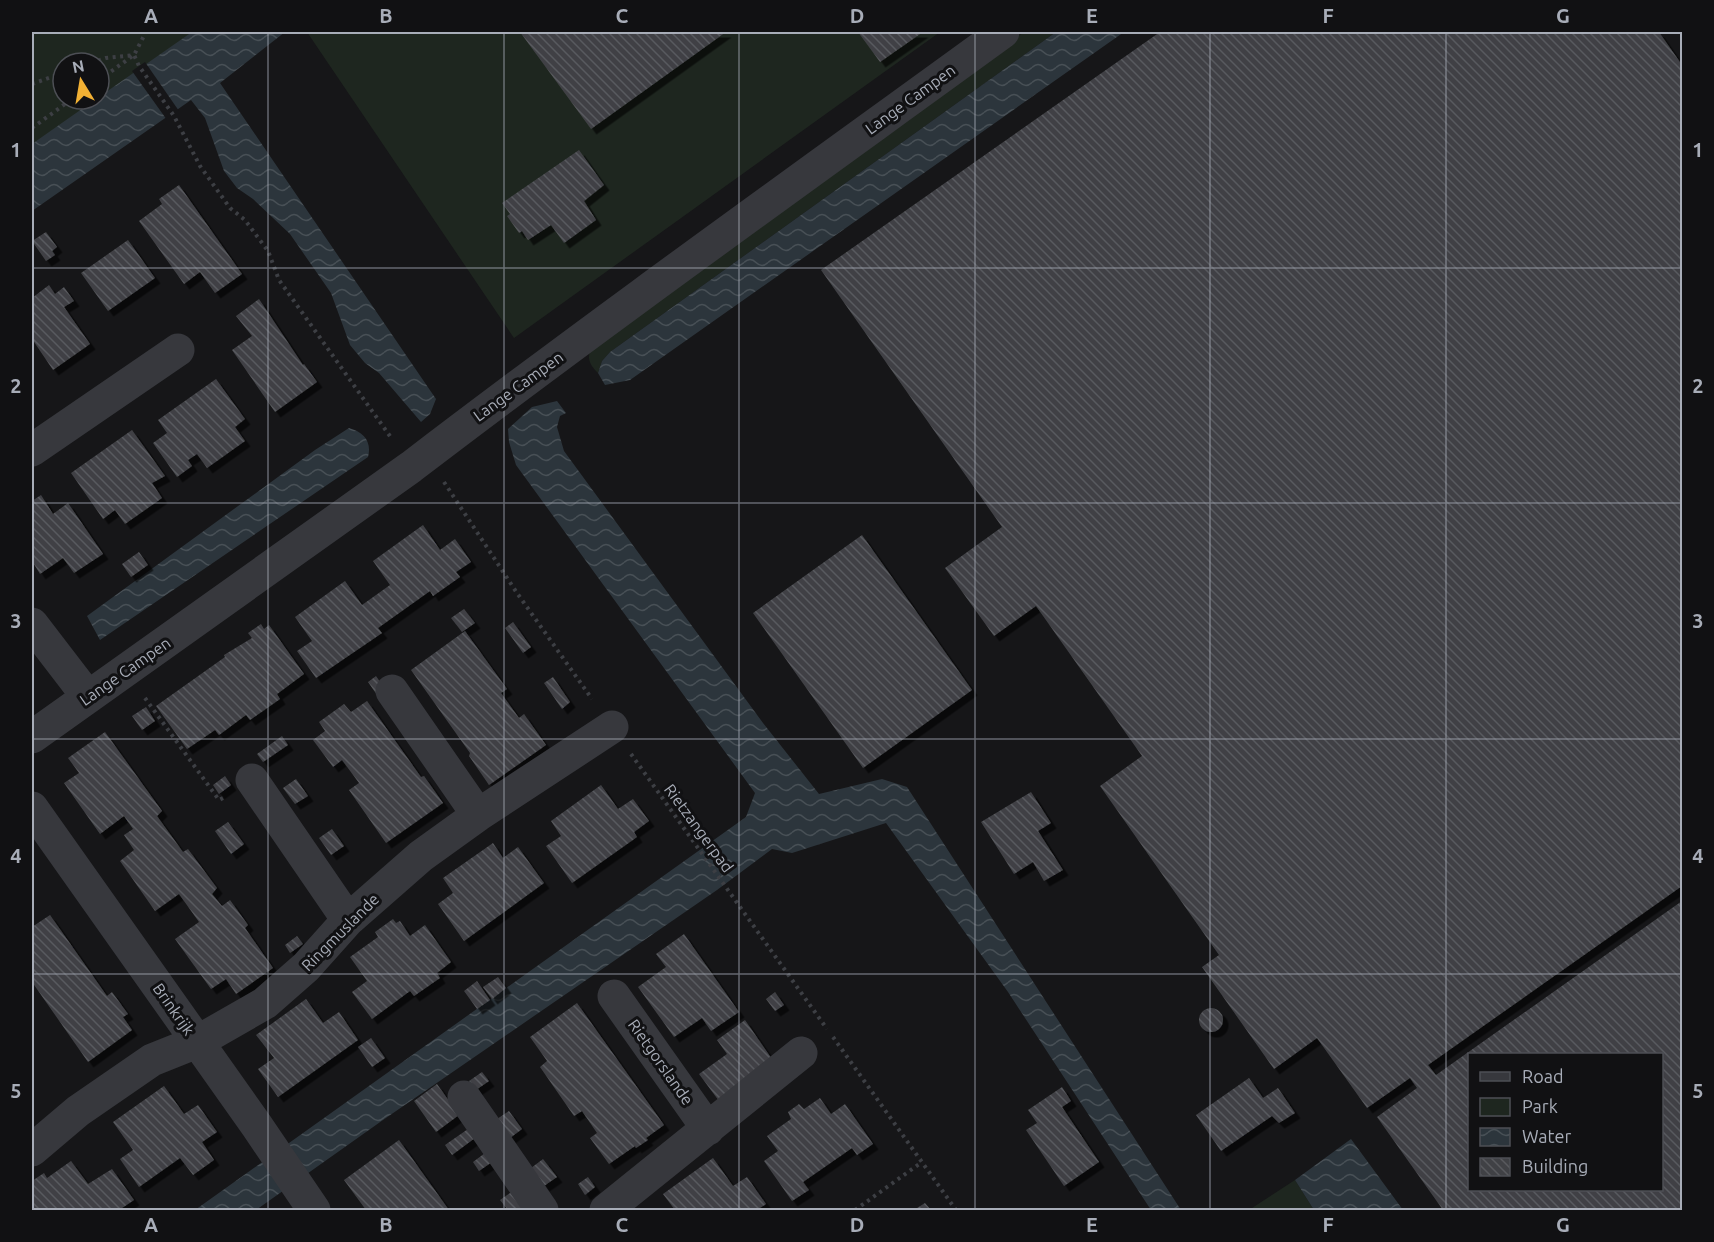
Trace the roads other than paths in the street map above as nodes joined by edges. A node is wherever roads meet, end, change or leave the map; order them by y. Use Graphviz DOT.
graph roads {
  1 [pos="1003,32"];
  2 [pos="178,350"];
  3 [pos="32,450"];
  4 [pos="32,624"];
  5 [pos="392,691"];
  6 [pos="88,697"];
  7 [pos="612,727"];
  8 [pos="32,737"];
  9 [pos="252,780"];
  10 [pos="32,808"];
  11 [pos="478,815"];
  12 [pos="348,920"];
  13 [pos="614,996"];
  14 [pos="197,1042"];
  15 [pos="801,1053"];
  16 [pos="464,1097"];
  17 [pos="708,1129"];
  18 [pos="32,1150"];
  19 [pos="312,1208"];
  20 [pos="542,1210"];
  21 [pos="606,1210"];
  1 -- 6 [label="street, Lange Campen"];
  2 -- 3 [label="street"];
  4 -- 6 [label="street"];
  5 -- 11 [label="street"];
  6 -- 8 [label="street, Lange Campen"];
  7 -- 11 [label="street, Ringmuslande"];
  9 -- 12 [label="street"];
  10 -- 14 [label="street, Brinkrijk"];
  11 -- 12 [label="street, Ringmuslande"];
  12 -- 14 [label="street, Ringmuslande"];
  13 -- 17 [label="street, Rietgorslande"];
  14 -- 18 [label="street, Ringmuslande"];
  14 -- 19 [label="street, Brinkrijk"];
  15 -- 17 [label="street"];
  16 -- 20 [label="street"];
  17 -- 21 [label="street"];
}
